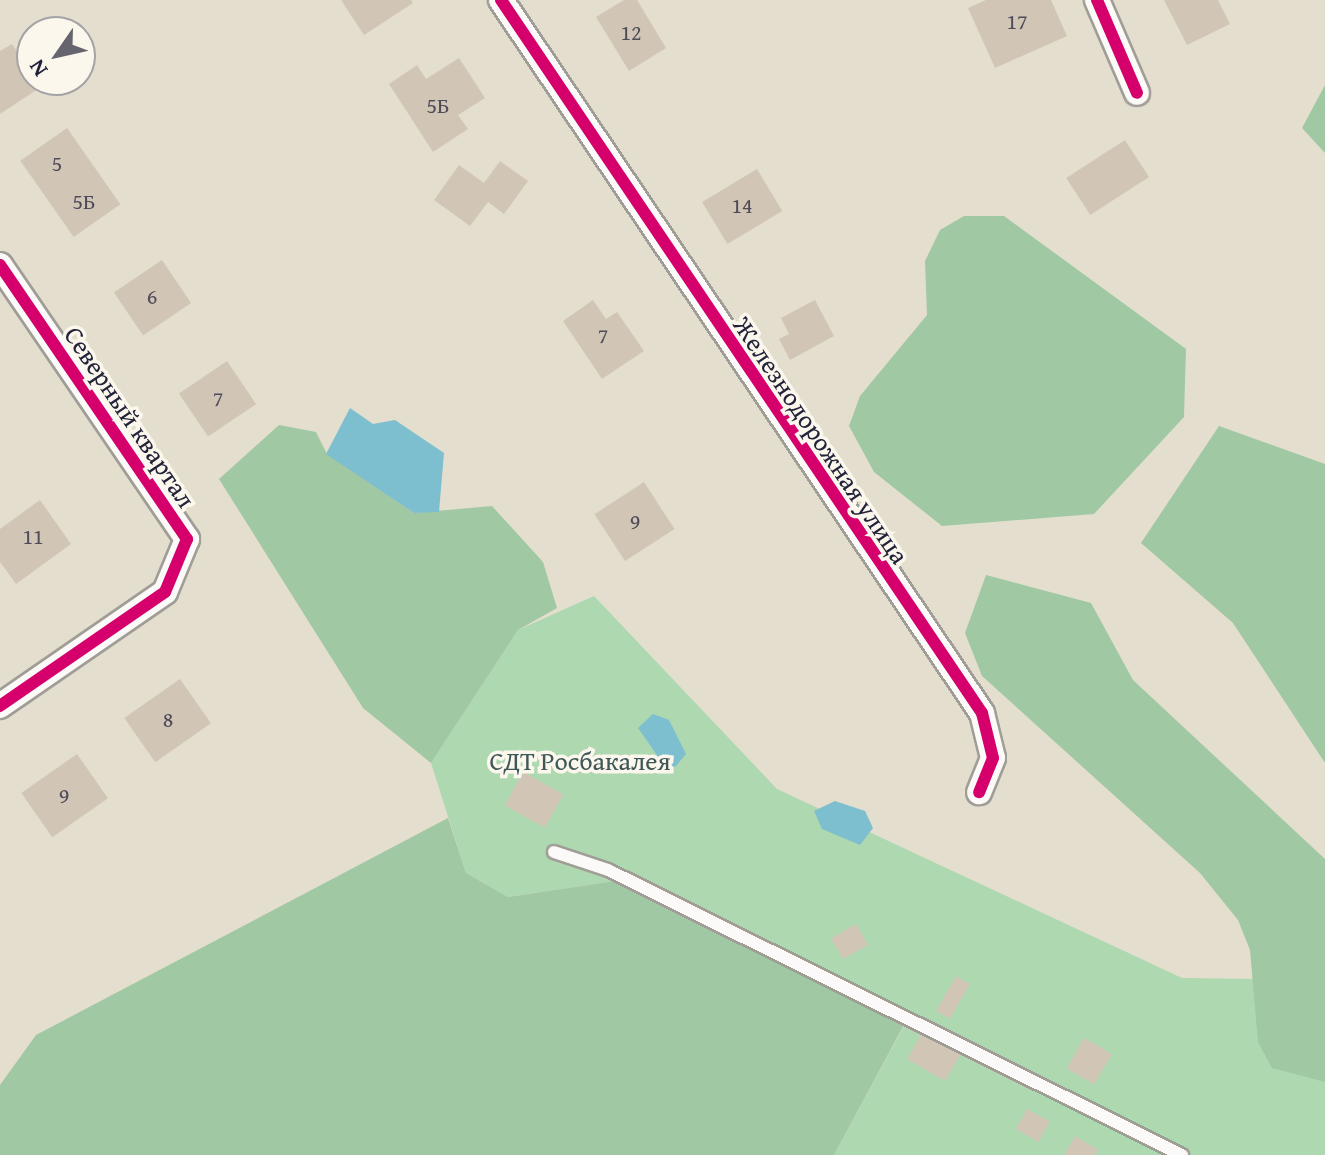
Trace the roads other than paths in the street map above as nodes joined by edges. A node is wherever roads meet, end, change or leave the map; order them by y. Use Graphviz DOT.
graph roads {
  1 [pos="501,0"];
  2 [pos="1097,0"];
  3 [pos="1137,93"];
  4 [pos="0,265"];
  5 [pos="0,706"];
  6 [pos="979,792"];
  7 [pos="554,852"];
  8 [pos="1182,1155"];
  1 -- 6 [label="street, Железнодорожная улица"];
  2 -- 3 [label="street"];
  4 -- 5 [label="street, Северный квартал"];
  7 -- 8 [label="lane"];
}
